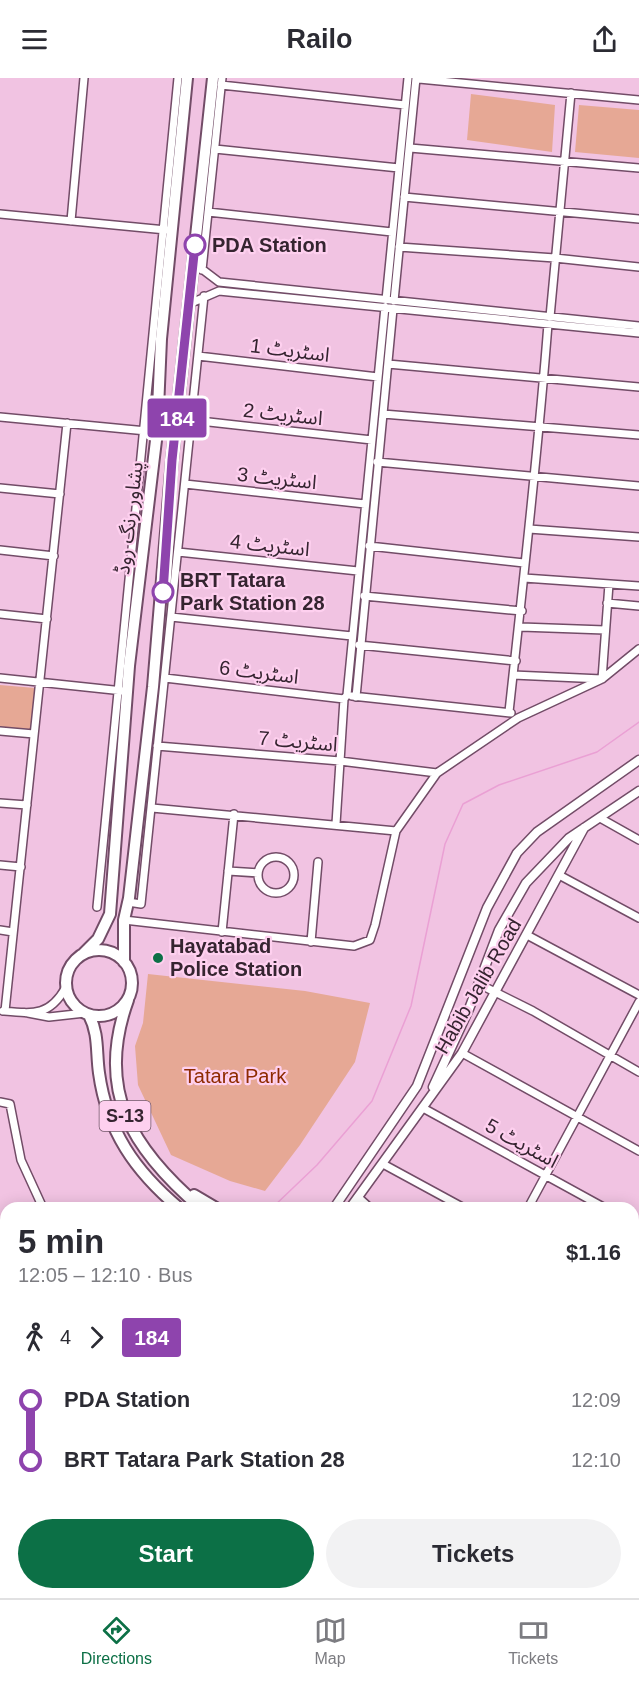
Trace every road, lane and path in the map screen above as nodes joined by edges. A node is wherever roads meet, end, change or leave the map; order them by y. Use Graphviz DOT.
graph roads {
  1 [pos="84,78"];
  2 [pos="178,78"];
  3 [pos="187,78"];
  4 [pos="193,78"];
  5 [pos="207,78"];
  6 [pos="408,78"];
  7 [pos="417,78"];
  8 [pos="219,80"];
  9 [pos="571,93"];
  10 [pos="411,94"];
  11 [pos="639,100"];
  12 [pos="405,105"];
  13 [pos="185,107"];
  14 [pos="209,108"];
  15 [pos="410,148"];
  16 [pos="214,149"];
  17 [pos="565,161"];
  18 [pos="399,168"];
  19 [pos="639,168"];
  20 [pos="404,197"];
  21 [pos="560,211"];
  22 [pos="208,212"];
  23 [pos="0,214"];
  24 [pos="639,219"];
  25 [pos="71,221"];
  26 [pos="168,230"];
  27 [pos="392,232"];
  28 [pos="399,247"];
  29 [pos="555,258"];
  30 [pos="198,267"];
  31 [pos="639,267"];
  32 [pos="204,296"];
  33 [pos="189,304"];
  34 [pos="390,304"];
  35 [pos="549,320"];
  36 [pos="596,325"];
  37 [pos="639,326"];
  38 [pos="639,333"];
  39 [pos="198,356"];
  40 [pos="388,364"];
  41 [pos="378,377"];
  42 [pos="544,379"];
  43 [pos="639,387"];
  44 [pos="383,414"];
  45 [pos="0,417"];
  46 [pos="191,420"];
  47 [pos="67,423"];
  48 [pos="538,429"];
  49 [pos="144,430"];
  50 [pos="157,432"];
  51 [pos="639,435"];
  52 [pos="372,440"];
  53 [pos="377,462"];
  54 [pos="534,476"];
  55 [pos="185,484"];
  56 [pos="639,486"];
  57 [pos="0,488"];
  58 [pos="60,494"];
  59 [pos="365,504"];
  60 [pos="529,529"];
  61 [pos="366,530"];
  62 [pos="639,537"];
  63 [pos="369,546"];
  64 [pos="0,550"];
  65 [pos="178,552"];
  66 [pos="54,556"];
  67 [pos="525,563"];
  68 [pos="358,571"];
  69 [pos="524,579"];
  70 [pos="609,584"];
  71 [pos="639,586"];
  72 [pos="364,596"];
  73 [pos="607,603"];
  74 [pos="639,606"];
  75 [pos="522,611"];
  76 [pos="0,614"];
  77 [pos="171,617"];
  78 [pos="47,619"];
  79 [pos="521,627"];
  80 [pos="605,630"];
  81 [pos="352,636"];
  82 [pos="359,645"];
  83 [pos="639,649"];
  84 [pos="516,661"];
  85 [pos="513,675"];
  86 [pos="0,678"];
  87 [pos="165,678"];
  88 [pos="602,679"];
  89 [pos="40,682"];
  90 [pos="123,691"];
  91 [pos="346,697"];
  92 [pos="356,697"];
  93 [pos="509,712"];
  94 [pos="518,718"];
  95 [pos="0,731"];
  96 [pos="34,734"];
  97 [pos="157,746"];
  98 [pos="639,760"];
  99 [pos="340,761"];
  100 [pos="437,773"];
  101 [pos="639,791"];
  102 [pos="0,803"];
  103 [pos="27,805"];
  104 [pos="152,808"];
  105 [pos="234,814"];
  106 [pos="600,818"];
  107 [pos="336,824"];
  108 [pos="584,828"];
  109 [pos="396,831"];
  110 [pos="639,840"];
  111 [pos="318,862"];
  112 [pos="0,865"];
  113 [pos="21,867"];
  114 [pos="228,871"];
  115 [pos="258,873"];
  116 [pos="559,875"];
  117 [pos="128,902"];
  118 [pos="97,908"];
  119 [pos="639,918"];
  120 [pos="124,920"];
  121 [pos="0,930"];
  122 [pos="13,932"];
  123 [pos="222,932"];
  124 [pos="527,934"];
  125 [pos="311,942"];
  126 [pos="83,954"];
  127 [pos="124,962"];
  128 [pos="478,984"];
  129 [pos="66,987"];
  130 [pos="496,992"];
  131 [pos="639,995"];
  132 [pos="128,1000"];
  133 [pos="639,1002"];
  134 [pos="2,1011"];
  135 [pos="28,1013"];
  136 [pos="87,1014"];
  137 [pos="462,1053"];
  138 [pos="610,1055"];
  139 [pos="639,1072"];
  140 [pos="420,1077"];
  141 [pos="435,1081"];
  142 [pos="0,1102"];
  143 [pos="423,1108"];
  144 [pos="576,1117"];
  145 [pos="639,1151"];
  146 [pos="383,1164"];
  147 [pos="545,1175"];
  148 [pos="178,1187"];
  149 [pos="358,1197"];
  150 [pos="40,1202"];
  151 [pos="173,1202"];
  152 [pos="194,1202"];
  153 [pos="205,1202"];
  154 [pos="338,1202"];
  155 [pos="354,1202"];
  156 [pos="363,1202"];
  157 [pos="453,1202"];
  158 [pos="531,1202"];
  159 [pos="594,1202"];
  1 -- 25 [label="street"];
  2 -- 26 [label="street"];
  3 -- 13 [label="highway, پشاور رنگ روڈ"];
  4 -- 13 [label="highway"];
  5 -- 14 [label="highway"];
  6 -- 10 [label="street"];
  7 -- 9 [label="street"];
  7 -- 10 [label="street"];
  8 -- 12 [label="street"];
  8 -- 14 [label="highway, پشاور رنگ روڈ"];
  8 -- 16 [label="street"];
  9 -- 11 [label="street"];
  9 -- 17 [label="street"];
  10 -- 12 [label="street"];
  10 -- 15 [label="street"];
  12 -- 18 [label="street"];
  13 -- 26 [label="highway, پشاور رنگ روڈ"];
  14 -- 30 [label="highway, پشاور رنگ روڈ"];
  15 -- 17 [label="street"];
  15 -- 20 [label="street"];
  16 -- 18 [label="street"];
  16 -- 22 [label="street"];
  17 -- 19 [label="street"];
  17 -- 21 [label="street"];
  18 -- 27 [label="street"];
  20 -- 21 [label="street"];
  20 -- 28 [label="street"];
  21 -- 24 [label="street"];
  21 -- 29 [label="street"];
  22 -- 27 [label="street"];
  22 -- 30 [label="street"];
  23 -- 25 [label="street"];
  25 -- 26 [label="street"];
  26 -- 49 [label="street"];
  26 -- 50 [label="highway, پشاور رنگ روڈ"];
  27 -- 34 [label="street"];
  28 -- 29 [label="street"];
  28 -- 34 [label="street"];
  29 -- 31 [label="street"];
  29 -- 35 [label="street"];
  30 -- 33 [label="highway, پشاور رنگ روڈ"];
  30 -- 34 [label="street"];
  32 -- 33 [label="street"];
  32 -- 34 [label="street"];
  32 -- 39 [label="street"];
  33 -- 117 [label="highway, پشاور رنگ روڈ"];
  34 -- 35 [label="street"];
  34 -- 40 [label="street"];
  34 -- 41 [label="street"];
  35 -- 36 [label="street"];
  35 -- 42 [label="street"];
  36 -- 37 [label="street"];
  36 -- 38 [label="street"];
  39 -- 41 [label="street, اسٹریٹ 1"];
  39 -- 46 [label="street"];
  40 -- 42 [label="street"];
  40 -- 44 [label="street"];
  41 -- 52 [label="street"];
  42 -- 43 [label="street"];
  42 -- 48 [label="street"];
  44 -- 48 [label="street"];
  44 -- 53 [label="street"];
  45 -- 47 [label="street"];
  46 -- 52 [label="street, اسٹریٹ 2"];
  46 -- 55 [label="street"];
  47 -- 49 [label="street"];
  47 -- 58 [label="street"];
  48 -- 51 [label="street"];
  48 -- 54 [label="street"];
  49 -- 50 [label="street"];
  49 -- 90 [label="street"];
  50 -- 90 [label="highway, پشاور رنگ روڈ"];
  52 -- 59 [label="street"];
  53 -- 54 [label="street"];
  53 -- 61 [label="street"];
  54 -- 56 [label="street"];
  54 -- 60 [label="street"];
  55 -- 59 [label="street, اسٹریٹ 3"];
  55 -- 65 [label="street"];
  57 -- 58 [label="street"];
  58 -- 66 [label="street"];
  59 -- 61 [label="street"];
  60 -- 62 [label="street"];
  60 -- 67 [label="street"];
  61 -- 63 [label="street"];
  61 -- 68 [label="street"];
  63 -- 67 [label="street"];
  63 -- 72 [label="street"];
  64 -- 66 [label="street"];
  65 -- 68 [label="street, اسٹریٹ 4"];
  65 -- 77 [label="street"];
  66 -- 78 [label="street"];
  67 -- 69 [label="street"];
  68 -- 81 [label="street"];
  69 -- 70 [label="street"];
  69 -- 75 [label="street"];
  70 -- 71 [label="street"];
  70 -- 73 [label="street"];
  72 -- 75 [label="street"];
  72 -- 82 [label="street"];
  73 -- 74 [label="street"];
  73 -- 80 [label="street"];
  75 -- 79 [label="street"];
  76 -- 78 [label="street"];
  77 -- 81 [label="street"];
  77 -- 87 [label="street"];
  78 -- 89 [label="street"];
  79 -- 80 [label="street"];
  79 -- 84 [label="street"];
  80 -- 88 [label="street"];
  81 -- 91 [label="street"];
  82 -- 84 [label="street"];
  82 -- 92 [label="street"];
  83 -- 88 [label="street"];
  84 -- 85 [label="street"];
  85 -- 88 [label="street"];
  85 -- 93 [label="street"];
  86 -- 89 [label="street"];
  87 -- 91 [label="street, اسٹریٹ 6"];
  87 -- 97 [label="street"];
  88 -- 94 [label="street"];
  89 -- 90 [label="street"];
  89 -- 96 [label="street"];
  90 -- 118 [label="street"];
  90 -- 126 [label="highway, پشاور رنگ روڈ"];
  91 -- 92 [label="street, اسٹریٹ 6"];
  91 -- 99 [label="street"];
  92 -- 93 [label="street, اسٹریٹ 6"];
  93 -- 94 [label="street"];
  94 -- 100 [label="street"];
  95 -- 96 [label="street"];
  96 -- 103 [label="street"];
  97 -- 99 [label="street, اسٹریٹ 7"];
  97 -- 104 [label="street"];
  98 -- 140 [label="main road"];
  99 -- 100 [label="street, اسٹریٹ 7"];
  99 -- 107 [label="street"];
  100 -- 109 [label="street"];
  101 -- 106 [label="main road, Habib Jalib Road"];
  102 -- 103 [label="street"];
  103 -- 113 [label="street"];
  104 -- 105 [label="street"];
  104 -- 117 [label="street"];
  105 -- 107 [label="street"];
  105 -- 114 [label="street"];
  106 -- 108 [label="main road, Habib Jalib Road"];
  106 -- 110 [label="street"];
  107 -- 109 [label="street"];
  108 -- 116 [label="main road, Habib Jalib Road"];
  108 -- 128 [label="main road"];
  109 -- 125 [label="street"];
  111 -- 125 [label="street"];
  112 -- 113 [label="street"];
  113 -- 122 [label="street"];
  114 -- 115 [label="street"];
  114 -- 123 [label="street"];
  115 -- 115 [label="street"];
  116 -- 119 [label="street"];
  116 -- 124 [label="main road, Habib Jalib Road"];
  117 -- 120 [label="highway, پشاور رنگ روڈ"];
  120 -- 123 [label="street"];
  120 -- 127 [label="highway, پشاور رنگ روڈ"];
  121 -- 122 [label="street"];
  122 -- 134 [label="street"];
  123 -- 125 [label="street"];
  124 -- 130 [label="main road, Habib Jalib Road"];
  124 -- 131 [label="street"];
  126 -- 127 [label="highway"];
  126 -- 129 [label="highway"];
  127 -- 132 [label="highway"];
  128 -- 130 [label="street"];
  128 -- 141 [label="main road"];
  129 -- 135 [label="street"];
  129 -- 136 [label="highway"];
  130 -- 137 [label="main road, Habib Jalib Road"];
  130 -- 138 [label="street"];
  132 -- 136 [label="highway"];
  132 -- 148 [label="highway, S-13"];
  133 -- 138 [label="street"];
  134 -- 135 [label="street"];
  135 -- 136 [label="street"];
  136 -- 151 [label="highway, S-13"];
  137 -- 143 [label="main road, Habib Jalib Road"];
  137 -- 144 [label="street"];
  138 -- 139 [label="street"];
  138 -- 144 [label="street"];
  140 -- 141 [label="main road"];
  140 -- 154 [label="main road"];
  141 -- 143 [label="main road"];
  142 -- 150 [label="street"];
  143 -- 146 [label="main road, Habib Jalib Road"];
  143 -- 147 [label="street, اسٹریٹ 5"];
  144 -- 145 [label="street"];
  144 -- 147 [label="street"];
  146 -- 149 [label="main road, Habib Jalib Road"];
  146 -- 157 [label="street"];
  147 -- 158 [label="street"];
  147 -- 159 [label="street, اسٹریٹ 5"];
  148 -- 152 [label="highway, S-13"];
  148 -- 153 [label="highway"];
  149 -- 155 [label="main road, Habib Jalib Road"];
  149 -- 156 [label="street"];
}
